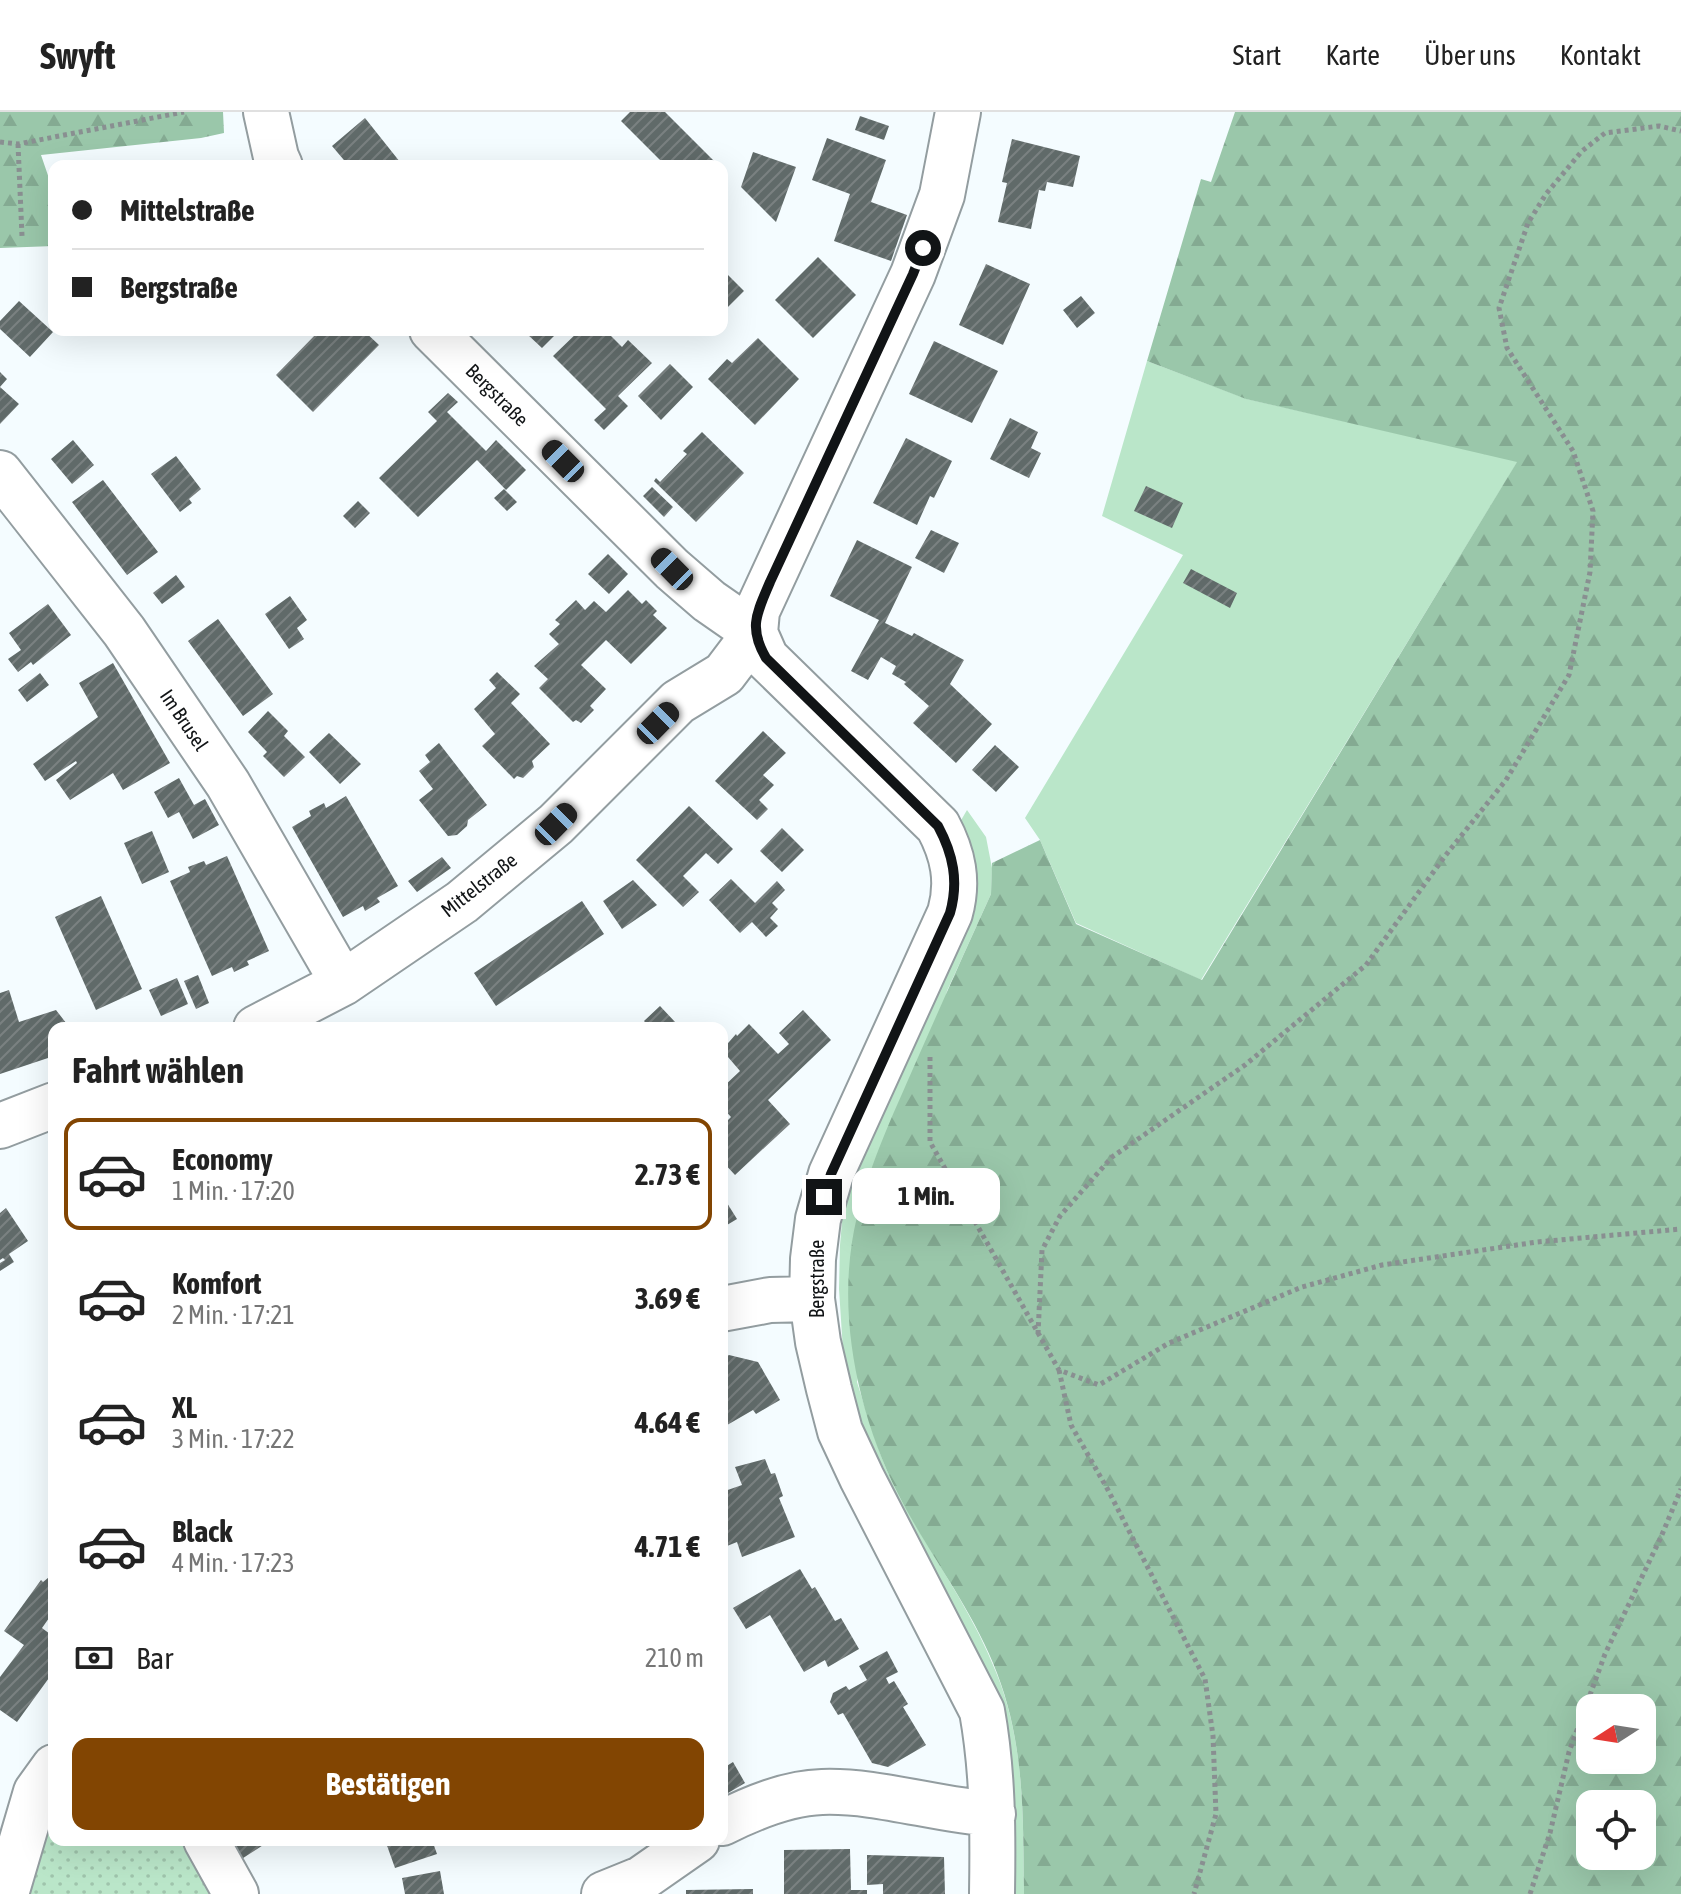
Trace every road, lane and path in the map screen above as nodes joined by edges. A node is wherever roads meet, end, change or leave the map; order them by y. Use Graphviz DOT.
graph roads {
  1 [pos="184,112"];
  2 [pos="266,112"];
  3 [pos="958,112"];
  4 [pos="1681,131"];
  5 [pos="0,142"];
  6 [pos="18,144"];
  7 [pos="278,160"];
  8 [pos="22,236"];
  9 [pos="438,336"];
  10 [pos="0,473"];
  11 [pos="755,633"];
  12 [pos="343,983"];
  13 [pos="268,1022"];
  14 [pos="930,1049"];
  15 [pos="48,1107"];
  16 [pos="0,1126"];
  17 [pos="1681,1229"];
  18 [pos="812,1299"];
  19 [pos="728,1308"];
  20 [pos="1038,1334"];
  21 [pos="1059,1370"];
  22 [pos="1681,1489"];
  23 [pos="48,1775"];
  24 [pos="993,1814"];
  25 [pos="728,1820"];
  26 [pos="209,1846"];
  27 [pos="688,1846"];
  28 [pos="6,1894"];
  29 [pos="236,1894"];
  30 [pos="604,1894"];
  31 [pos="992,1894"];
  32 [pos="1194,1894"];
  33 [pos="1530,1894"];
  1 -- 6 [label="path"];
  2 -- 7 [label="street"];
  3 -- 11 [label="street, Mittelstraße"];
  4 -- 20 [label="path"];
  5 -- 6 [label="path"];
  6 -- 8 [label="path"];
  9 -- 11 [label="street, Bergstraße"];
  10 -- 12 [label="street, Im Brusel"];
  11 -- 12 [label="street, Mittelstraße"];
  11 -- 18 [label="street, Bergstraße"];
  12 -- 13 [label="street, Mittelstraße"];
  14 -- 20 [label="path"];
  15 -- 16 [label="street"];
  17 -- 21 [label="path"];
  18 -- 19 [label="street"];
  18 -- 24 [label="street, Bergstraße"];
  20 -- 21 [label="path"];
  21 -- 32 [label="path"];
  22 -- 33 [label="path"];
  23 -- 28 [label="street"];
  24 -- 25 [label="street"];
  24 -- 31 [label="street, Bergstraße"];
  26 -- 29 [label="street"];
  27 -- 30 [label="street"];
}
